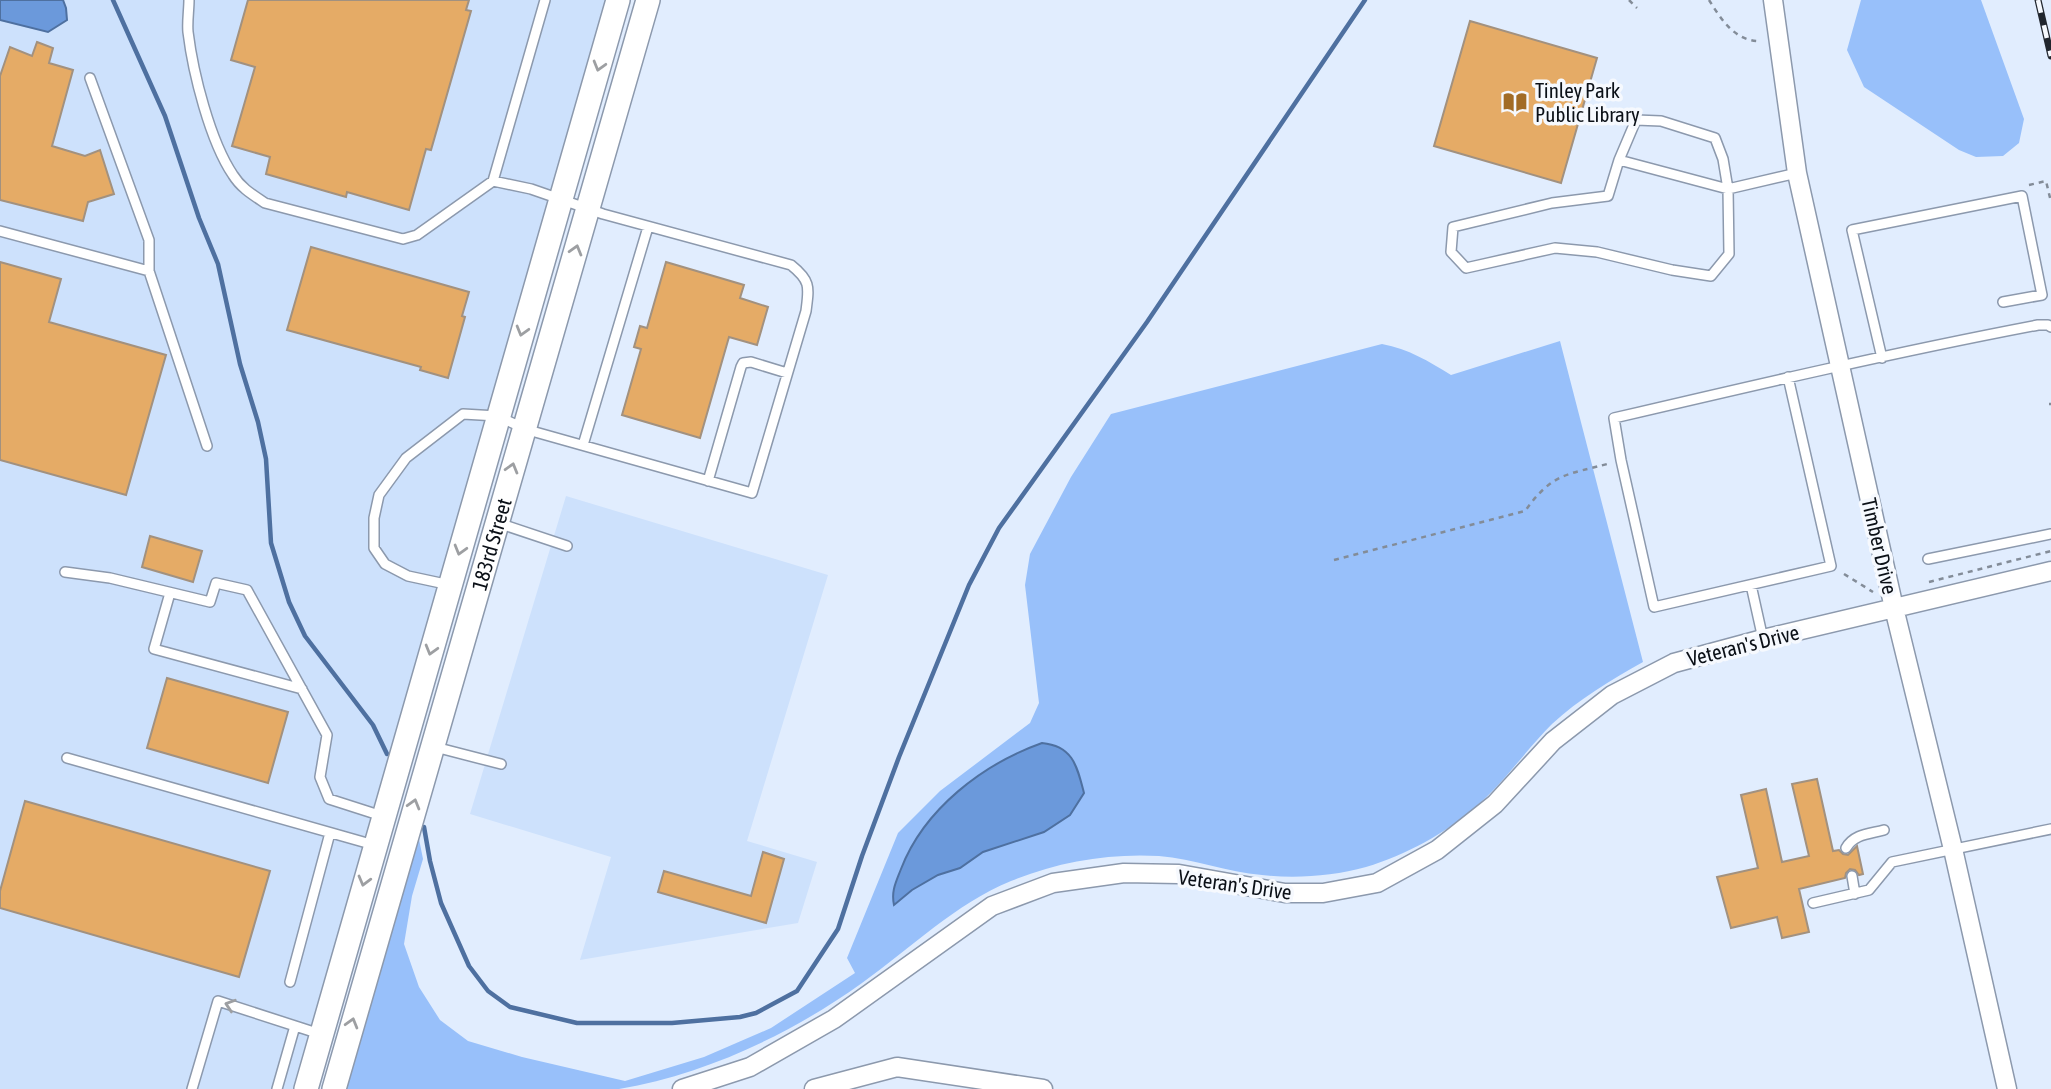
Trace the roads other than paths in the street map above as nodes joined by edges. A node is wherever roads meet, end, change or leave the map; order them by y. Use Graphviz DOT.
graph roads {
  1 [pos="189,0"];
  2 [pos="545,0"];
  3 [pos="618,0"];
  4 [pos="648,0"];
  5 [pos="1773,0"];
  6 [pos="90,78"];
  7 [pos="1619,160"];
  8 [pos="1797,173"];
  9 [pos="493,181"];
  10 [pos="1728,189"];
  11 [pos="561,198"];
  12 [pos="588,208"];
  13 [pos="648,227"];
  14 [pos="0,231"];
  15 [pos="149,271"];
  16 [pos="2003,302"];
  17 [pos="2051,327"];
  18 [pos="1882,358"];
  19 [pos="1840,366"];
  20 [pos="787,373"];
  21 [pos="1788,377"];
  22 [pos="497,416"];
  23 [pos="524,428"];
  24 [pos="583,445"];
  25 [pos="208,446"];
  26 [pos="708,481"];
  27 [pos="496,522"];
  28 [pos="2051,534"];
  29 [pos="567,546"];
  30 [pos="1928,559"];
  31 [pos="2051,571"];
  32 [pos="65,572"];
  33 [pos="450,585"];
  34 [pos="1751,585"];
  35 [pos="170,593"];
  36 [pos="1894,608"];
  37 [pos="1763,639"];
  38 [pos="302,689"];
  39 [pos="431,746"];
  40 [pos="67,758"];
  41 [pos="501,764"];
  42 [pos="384,816"];
  43 [pos="2051,829"];
  44 [pos="1884,830"];
  45 [pos="330,833"];
  46 [pos="374,845"];
  47 [pos="1846,848"];
  48 [pos="1953,849"];
  49 [pos="1852,876"];
  50 [pos="1855,894"];
  51 [pos="1813,903"];
  52 [pos="290,982"];
  53 [pos="295,1026"];
  54 [pos="322,1034"];
  55 [pos="843,1085"];
  56 [pos="192,1089"];
  57 [pos="276,1089"];
  58 [pos="306,1089"];
  59 [pos="334,1089"];
  60 [pos="682,1089"];
  61 [pos="814,1089"];
  62 [pos="1043,1089"];
  63 [pos="2007,1089"];
  1 -- 9 [label="lane"];
  2 -- 9 [label="lane"];
  3 -- 11 [label="street, 183rd Street, one-way"];
  4 -- 12 [label="street, 183rd Street"];
  5 -- 8 [label="street, Timber Drive"];
  6 -- 15 [label="lane"];
  7 -- 10 [label="lane"];
  7 -- 10 [label="lane"];
  7 -- 10 [label="lane"];
  8 -- 10 [label="lane"];
  8 -- 19 [label="street, Timber Drive"];
  9 -- 11 [label="lane"];
  11 -- 12 [label="lane"];
  11 -- 22 [label="street, 183rd Street, one-way"];
  12 -- 13 [label="lane"];
  23 -- 12 [label="street, 183rd Street, one-way"];
  13 -- 20 [label="lane"];
  13 -- 24 [label="lane"];
  14 -- 15 [label="lane"];
  15 -- 25 [label="lane"];
  16 -- 18 [label="lane"];
  17 -- 18 [label="lane"];
  18 -- 19 [label="lane"];
  19 -- 21 [label="lane"];
  19 -- 36 [label="street, Timber Drive"];
  20 -- 26 [label="lane"];
  20 -- 26 [label="lane"];
  21 -- 34 [label="lane"];
  21 -- 34 [label="lane"];
  22 -- 23 [label="lane"];
  22 -- 33 [label="street, 183rd Street, one-way"];
  22 -- 33 [label="lane"];
  23 -- 24 [label="lane"];
  27 -- 23 [label="street, 183rd Street, one-way"];
  24 -- 26 [label="lane"];
  27 -- 29 [label="lane"];
  27 -- 39 [label="street, 183rd Street"];
  28 -- 30 [label="lane"];
  31 -- 36 [label="street, Veteran's Drive"];
  32 -- 35 [label="lane"];
  33 -- 42 [label="street, 183rd Street, one-way"];
  34 -- 37 [label="lane"];
  35 -- 38 [label="lane"];
  35 -- 38 [label="lane"];
  36 -- 37 [label="street, Veteran's Drive"];
  36 -- 48 [label="street, Timber Drive"];
  37 -- 60 [label="street, Veteran's Drive"];
  38 -- 42 [label="lane"];
  39 -- 41 [label="lane"];
  59 -- 39 [label="street, 183rd Street, one-way"];
  40 -- 45 [label="lane"];
  42 -- 46 [label="street, 183rd Street"];
  43 -- 48 [label="lane"];
  44 -- 47 [label="lane"];
  45 -- 46 [label="lane"];
  45 -- 52 [label="lane"];
  46 -- 54 [label="street, 183rd Street, one-way"];
  48 -- 50 [label="lane"];
  48 -- 63 [label="street, Timber Drive"];
  49 -- 50 [label="lane"];
  50 -- 51 [label="lane"];
  53 -- 54 [label="lane"];
  53 -- 56 [label="lane, one-way"];
  53 -- 57 [label="lane"];
  54 -- 58 [label="street, 183rd Street"];
  55 -- 61 [label="street"];
  55 -- 62 [label="street"];
}
